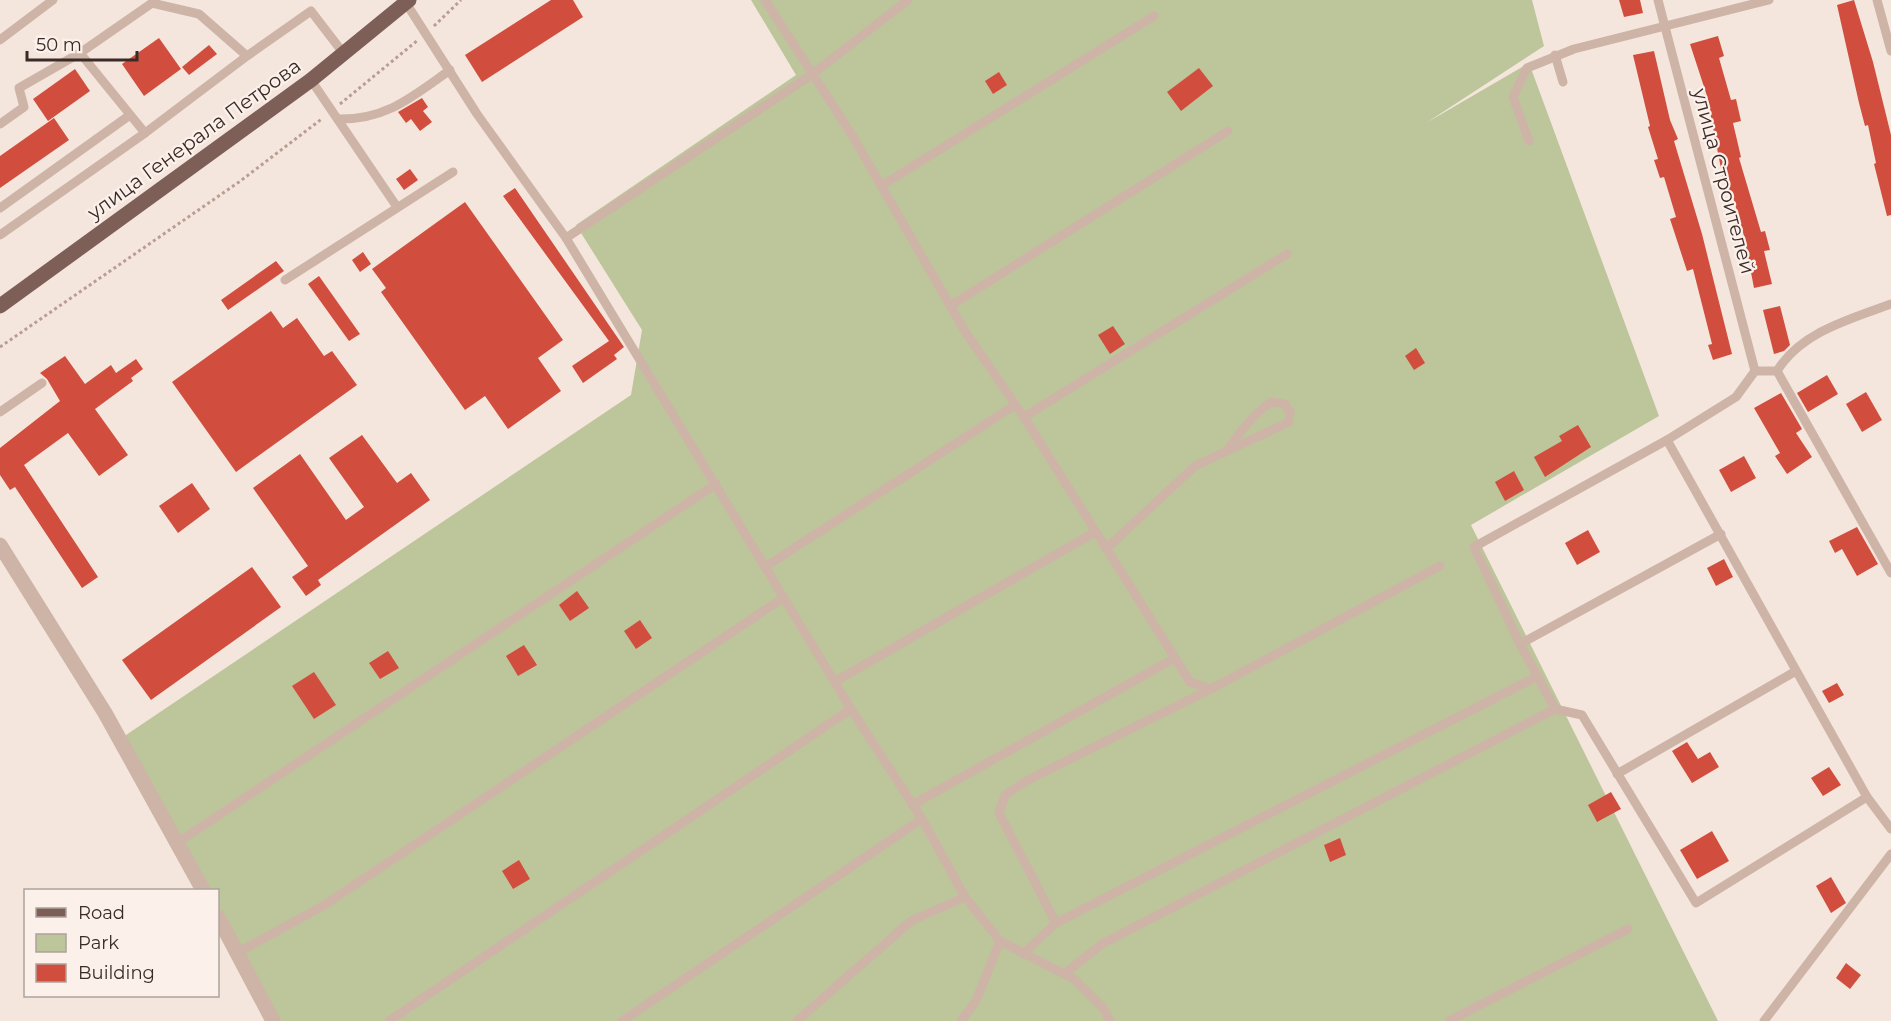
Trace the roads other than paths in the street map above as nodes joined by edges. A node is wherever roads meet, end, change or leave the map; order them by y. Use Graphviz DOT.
graph roads {
  1 [pos="53,0"];
  2 [pos="765,0"];
  3 [pos="908,0"];
  4 [pos="1658,0"];
  5 [pos="1769,0"];
  6 [pos="1877,0"];
  7 [pos="152,1"];
  8 [pos="407,2"];
  9 [pos="1154,16"];
  10 [pos="1666,28"];
  11 [pos="0,40"];
  12 [pos="1891,51"];
  13 [pos="80,53"];
  14 [pos="344,54"];
  15 [pos="1555,55"];
  16 [pos="247,56"];
  17 [pos="450,70"];
  18 [pos="814,73"];
  19 [pos="310,80"];
  20 [pos="1563,82"];
  21 [pos="130,115"];
  22 [pos="335,115"];
  23 [pos="0,124"];
  24 [pos="1228,130"];
  25 [pos="145,133"];
  26 [pos="1529,141"];
  27 [pos="453,172"];
  28 [pos="881,186"];
  29 [pos="397,207"];
  30 [pos="0,208"];
  31 [pos="0,234"];
  32 [pos="566,238"];
  33 [pos="1287,254"];
  34 [pos="285,280"];
  35 [pos="1891,304"];
  36 [pos="0,306"];
  37 [pos="950,306"];
  38 [pos="1755,371"];
  39 [pos="1777,371"];
  40 [pos="42,383"];
  41 [pos="1015,405"];
  42 [pos="0,412"];
  43 [pos="1024,417"];
  44 [pos="1667,440"];
  45 [pos="1226,452"];
  46 [pos="716,484"];
  47 [pos="1095,532"];
  48 [pos="1721,534"];
  49 [pos="0,545"];
  50 [pos="1106,549"];
  51 [pos="1440,566"];
  52 [pos="765,567"];
  53 [pos="1891,573"];
  54 [pos="783,598"];
  55 [pos="1520,644"];
  56 [pos="1175,658"];
  57 [pos="1796,671"];
  58 [pos="1538,676"];
  59 [pos="836,681"];
  60 [pos="1211,689"];
  61 [pos="851,709"];
  62 [pos="1555,709"];
  63 [pos="1617,774"];
  64 [pos="1867,797"];
  65 [pos="912,805"];
  66 [pos="922,819"];
  67 [pos="1891,829"];
  68 [pos="177,843"];
  69 [pos="1891,854"];
  70 [pos="202,889"];
  71 [pos="965,897"];
  72 [pos="219,919"];
  73 [pos="1056,923"];
  74 [pos="1628,929"];
  75 [pos="1000,940"];
  76 [pos="237,953"];
  77 [pos="1023,954"];
  78 [pos="1064,974"];
  79 [pos="273,1021"];
  80 [pos="389,1021"];
  81 [pos="622,1021"];
  82 [pos="797,1021"];
  83 [pos="961,1021"];
  84 [pos="1110,1021"];
  85 [pos="1449,1021"];
  86 [pos="1764,1021"];
  1 -- 11 [label="lane"];
  2 -- 18 [label="lane"];
  3 -- 18 [label="lane"];
  4 -- 10 [label="lane, улица Строителей"];
  5 -- 10 [label="lane"];
  6 -- 12 [label="lane"];
  7 -- 13 [label="lane"];
  7 -- 16 [label="lane"];
  8 -- 14 [label="main road, улица Генерала Петрова"];
  8 -- 17 [label="lane"];
  9 -- 28 [label="lane"];
  10 -- 15 [label="lane"];
  10 -- 38 [label="lane, улица Строителей"];
  13 -- 21 [label="lane"];
  13 -- 23 [label="lane"];
  14 -- 16 [label="lane"];
  14 -- 19 [label="main road, улица Генерала Петрова"];
  15 -- 20 [label="lane"];
  15 -- 26 [label="lane"];
  16 -- 25 [label="lane"];
  17 -- 22 [label="lane"];
  17 -- 32 [label="lane"];
  18 -- 28 [label="lane"];
  18 -- 32 [label="lane"];
  19 -- 22 [label="lane"];
  19 -- 36 [label="main road, улица Генерала Петрова"];
  21 -- 25 [label="lane"];
  21 -- 30 [label="lane"];
  22 -- 29 [label="lane"];
  24 -- 37 [label="lane"];
  25 -- 31 [label="lane"];
  27 -- 29 [label="lane"];
  28 -- 37 [label="lane"];
  29 -- 34 [label="lane"];
  32 -- 46 [label="lane"];
  33 -- 43 [label="lane"];
  35 -- 39 [label="lane"];
  37 -- 41 [label="lane"];
  38 -- 39 [label="lane"];
  38 -- 44 [label="lane"];
  39 -- 53 [label="lane"];
  40 -- 42 [label="lane"];
  41 -- 43 [label="lane"];
  41 -- 52 [label="lane"];
  43 -- 47 [label="lane"];
  44 -- 48 [label="lane"];
  44 -- 55 [label="lane"];
  45 -- 45 [label="lane"];
  45 -- 50 [label="lane"];
  46 -- 52 [label="lane"];
  46 -- 68 [label="lane"];
  47 -- 50 [label="lane"];
  47 -- 59 [label="lane"];
  48 -- 55 [label="lane"];
  48 -- 57 [label="lane"];
  49 -- 68 [label="street"];
  50 -- 56 [label="lane"];
  51 -- 60 [label="lane"];
  52 -- 54 [label="lane"];
  54 -- 59 [label="lane"];
  54 -- 76 [label="lane"];
  55 -- 58 [label="lane"];
  56 -- 60 [label="lane"];
  56 -- 65 [label="lane"];
  57 -- 63 [label="lane"];
  57 -- 64 [label="lane"];
  58 -- 62 [label="lane"];
  58 -- 73 [label="lane"];
  59 -- 61 [label="lane"];
  60 -- 73 [label="lane"];
  61 -- 65 [label="lane"];
  61 -- 80 [label="lane"];
  62 -- 63 [label="lane"];
  62 -- 78 [label="lane"];
  63 -- 64 [label="lane"];
  64 -- 67 [label="lane"];
  65 -- 66 [label="lane"];
  66 -- 71 [label="lane"];
  66 -- 81 [label="lane"];
  68 -- 70 [label="street"];
  69 -- 86 [label="lane"];
  71 -- 75 [label="lane"];
  71 -- 82 [label="lane"];
  72 -- 76 [label="street"];
  73 -- 77 [label="lane"];
  74 -- 85 [label="lane"];
  75 -- 77 [label="lane"];
  75 -- 83 [label="lane"];
  76 -- 79 [label="street"];
  77 -- 78 [label="lane"];
  78 -- 84 [label="lane"];
}
